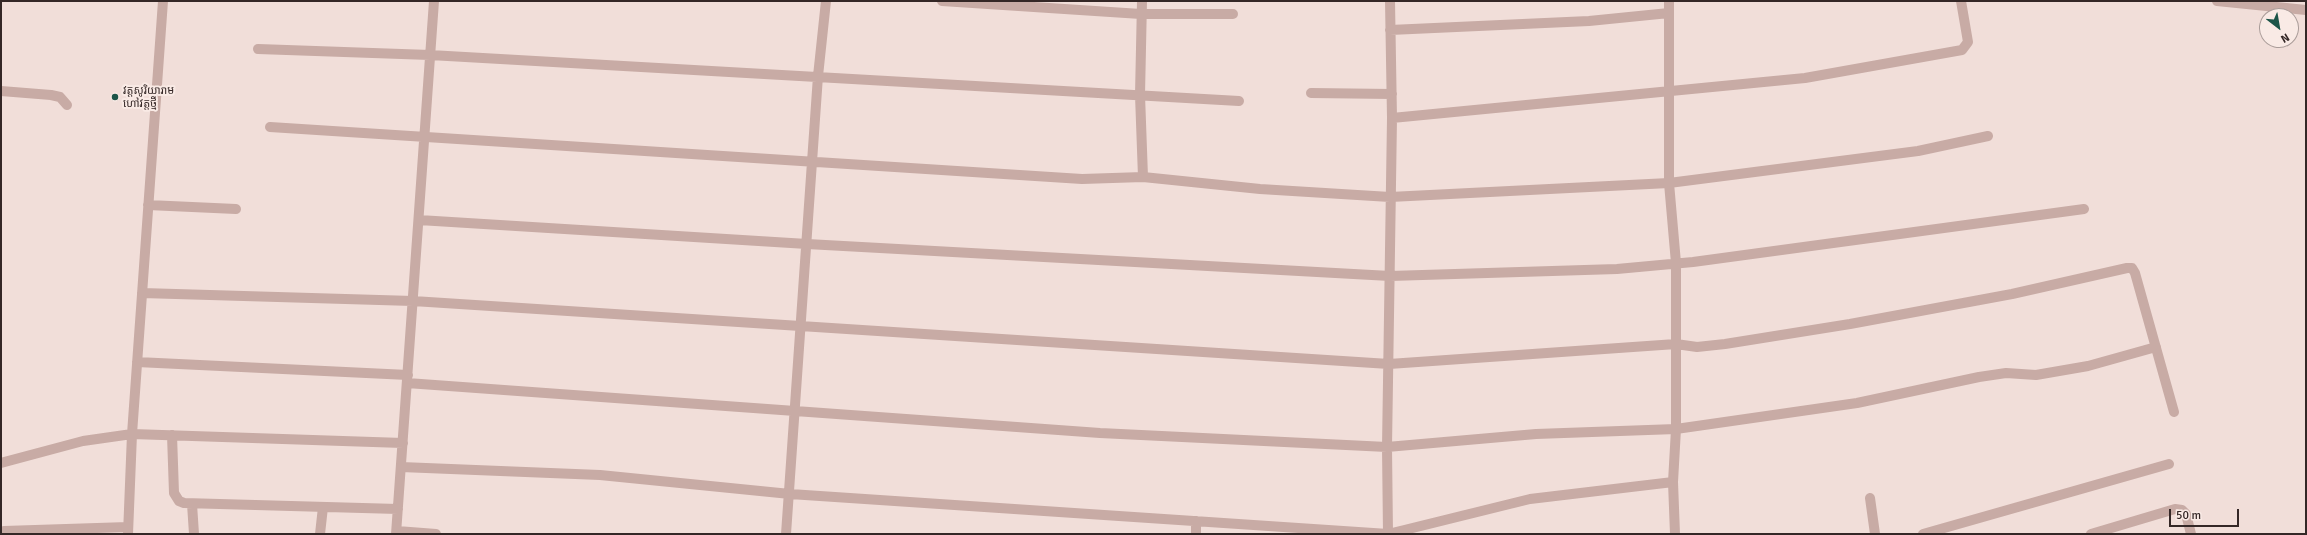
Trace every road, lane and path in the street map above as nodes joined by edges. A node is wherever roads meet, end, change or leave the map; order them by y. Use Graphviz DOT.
graph roads {
  1 [pos="163,1"];
  2 [pos="434,1"];
  3 [pos="826,1"];
  4 [pos="942,1"];
  5 [pos="1142,1"];
  6 [pos="1390,1"];
  7 [pos="1669,1"];
  8 [pos="1961,1"];
  9 [pos="2216,1"];
  10 [pos="2306,10"];
  11 [pos="1669,13"];
  12 [pos="1141,14"];
  13 [pos="1233,14"];
  14 [pos="1390,30"];
  15 [pos="258,49"];
  16 [pos="430,56"];
  17 [pos="818,76"];
  18 [pos="1,91"];
  19 [pos="1669,92"];
  20 [pos="1311,93"];
  21 [pos="1392,94"];
  22 [pos="1140,95"];
  23 [pos="1239,101"];
  24 [pos="67,104"];
  25 [pos="1392,118"];
  26 [pos="270,127"];
  27 [pos="1988,136"];
  28 [pos="424,138"];
  29 [pos="812,161"];
  30 [pos="1143,177"];
  31 [pos="1668,183"];
  32 [pos="1390,197"];
  33 [pos="148,205"];
  34 [pos="236,209"];
  35 [pos="2084,209"];
  36 [pos="419,220"];
  37 [pos="807,244"];
  38 [pos="1676,263"];
  39 [pos="1390,276"];
  40 [pos="142,293"];
  41 [pos="413,301"];
  42 [pos="802,326"];
  43 [pos="1676,344"];
  44 [pos="2156,347"];
  45 [pos="137,362"];
  46 [pos="1390,364"];
  47 [pos="407,380"];
  48 [pos="795,412"];
  49 [pos="2174,412"];
  50 [pos="1676,429"];
  51 [pos="132,434"];
  52 [pos="172,435"];
  53 [pos="403,444"];
  54 [pos="1387,447"];
  55 [pos="1,463"];
  56 [pos="2169,464"];
  57 [pos="401,467"];
  58 [pos="1673,482"];
  59 [pos="790,494"];
  60 [pos="1870,498"];
  61 [pos="192,504"];
  62 [pos="323,507"];
  63 [pos="398,509"];
  64 [pos="1196,521"];
  65 [pos="128,531"];
  66 [pos="397,532"];
  67 [pos="1,533"];
  68 [pos="194,534"];
  69 [pos="320,534"];
  70 [pos="436,534"];
  71 [pos="786,534"];
  72 [pos="1196,534"];
  73 [pos="1388,534"];
  74 [pos="1675,534"];
  75 [pos="1875,534"];
  76 [pos="1923,534"];
  77 [pos="2092,534"];
  78 [pos="2191,534"];
  1 -- 33 [label="street"];
  2 -- 16 [label="street"];
  3 -- 17 [label="street"];
  4 -- 12 [label="street"];
  5 -- 12 [label="street"];
  6 -- 14 [label="street"];
  7 -- 11 [label="street"];
  8 -- 19 [label="street"];
  9 -- 10 [label="street"];
  11 -- 14 [label="street"];
  11 -- 19 [label="street"];
  12 -- 13 [label="street"];
  12 -- 22 [label="street"];
  14 -- 21 [label="street"];
  15 -- 16 [label="street"];
  16 -- 17 [label="street"];
  16 -- 28 [label="street"];
  17 -- 22 [label="street"];
  17 -- 29 [label="street"];
  18 -- 24 [label="street"];
  19 -- 25 [label="street"];
  19 -- 31 [label="street"];
  20 -- 21 [label="street"];
  21 -- 25 [label="street"];
  22 -- 23 [label="street"];
  22 -- 30 [label="street"];
  25 -- 32 [label="street"];
  26 -- 28 [label="street"];
  27 -- 31 [label="street"];
  28 -- 29 [label="street"];
  28 -- 36 [label="street"];
  29 -- 30 [label="street"];
  29 -- 37 [label="street"];
  30 -- 32 [label="street"];
  31 -- 32 [label="street"];
  31 -- 38 [label="street"];
  32 -- 39 [label="street"];
  33 -- 34 [label="street"];
  33 -- 40 [label="street"];
  35 -- 38 [label="street"];
  36 -- 37 [label="street"];
  36 -- 41 [label="street"];
  37 -- 39 [label="street"];
  37 -- 42 [label="street"];
  38 -- 39 [label="street"];
  38 -- 43 [label="street"];
  39 -- 46 [label="street"];
  40 -- 41 [label="street"];
  40 -- 45 [label="street"];
  41 -- 42 [label="street"];
  41 -- 47 [label="street"];
  42 -- 46 [label="street"];
  42 -- 48 [label="street"];
  43 -- 44 [label="street"];
  43 -- 46 [label="street"];
  43 -- 50 [label="street"];
  44 -- 49 [label="street"];
  44 -- 50 [label="street"];
  45 -- 47 [label="street"];
  45 -- 51 [label="street"];
  46 -- 54 [label="street"];
  47 -- 48 [label="street"];
  47 -- 53 [label="street"];
  48 -- 54 [label="street"];
  48 -- 59 [label="street"];
  50 -- 54 [label="street"];
  50 -- 58 [label="street"];
  51 -- 52 [label="street"];
  51 -- 55 [label="street"];
  51 -- 65 [label="street"];
  52 -- 53 [label="street"];
  52 -- 61 [label="street"];
  53 -- 57 [label="street"];
  54 -- 73 [label="street"];
  56 -- 76 [label="street"];
  57 -- 59 [label="street"];
  57 -- 63 [label="street"];
  58 -- 73 [label="street"];
  58 -- 74 [label="street"];
  59 -- 64 [label="street"];
  59 -- 71 [label="street"];
  60 -- 75 [label="street"];
  61 -- 62 [label="street"];
  61 -- 68 [label="street"];
  62 -- 63 [label="street"];
  62 -- 69 [label="street"];
  63 -- 66 [label="street"];
  64 -- 72 [label="street"];
  64 -- 73 [label="street"];
  65 -- 67 [label="street"];
  66 -- 70 [label="street"];
  77 -- 78 [label="street"];
}
